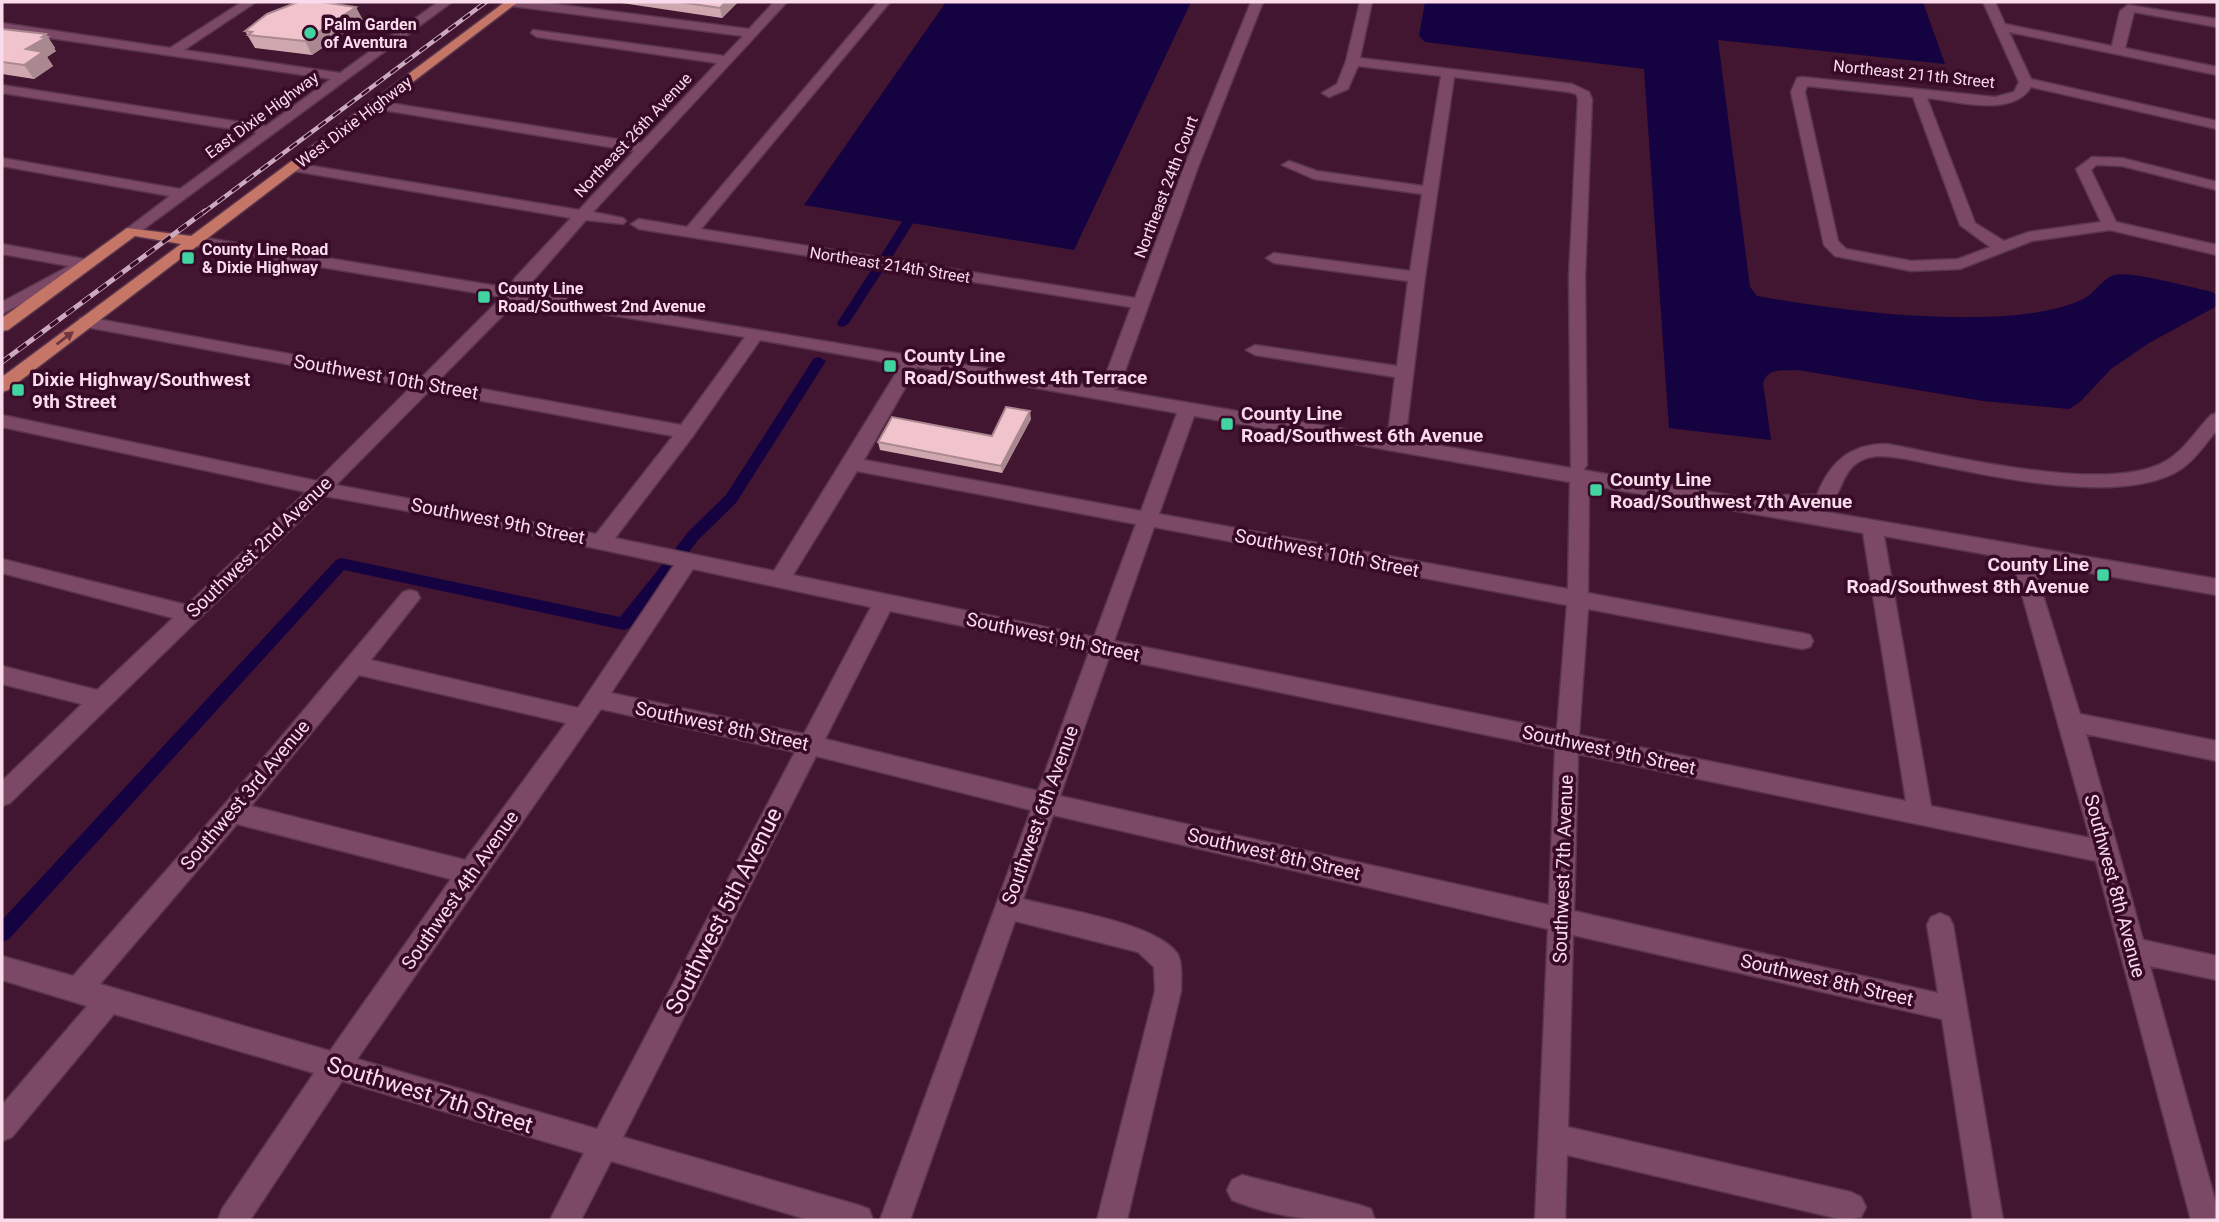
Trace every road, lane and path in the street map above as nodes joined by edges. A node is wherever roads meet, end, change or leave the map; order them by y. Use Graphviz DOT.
graph roads {
  1 [pos="250,2"];
  2 [pos="446,2"];
  3 [pos="512,2"];
  4 [pos="781,2"];
  5 [pos="884,2"];
  6 [pos="1257,2"];
  7 [pos="1366,2"];
  8 [pos="1989,2"];
  9 [pos="2217,23"];
  10 [pos="2,27"];
  11 [pos="2002,27"];
  12 [pos="537,33"];
  13 [pos="752,33"];
  14 [pos="2118,49"];
  15 [pos="172,52"];
  16 [pos="727,60"];
  17 [pos="1353,61"];
  18 [pos="2217,71"];
  19 [pos="1447,73"];
  20 [pos="342,77"];
  21 [pos="2026,82"];
  22 [pos="2,89"];
  23 [pos="1918,92"];
  24 [pos="1329,93"];
  25 [pos="377,105"];
  26 [pos="2217,125"];
  27 [pos="268,131"];
  28 [pos="644,148"];
  29 [pos="2,162"];
  30 [pos="1289,165"];
  31 [pos="294,167"];
  32 [pos="2217,186"];
  33 [pos="1430,191"];
  34 [pos="185,194"];
  35 [pos="582,215"];
  36 [pos="618,221"];
  37 [pos="639,224"];
  38 [pos="2110,225"];
  39 [pos="132,231"];
  40 [pos="691,232"];
  41 [pos="194,241"];
  42 [pos="2003,248"];
  43 [pos="2,249"];
  44 [pos="2217,250"];
  45 [pos="1274,258"];
  46 [pos="84,264"];
  47 [pos="1417,277"];
  48 [pos="514,294"];
  49 [pos="578,295"];
  50 [pos="1141,304"];
  51 [pos="2,309"];
  52 [pos="86,322"];
  53 [pos="2,326"];
  54 [pos="756,334"];
  55 [pos="1255,350"];
  56 [pos="912,361"];
  57 [pos="1405,373"];
  58 [pos="424,385"];
  59 [pos="1111,385"];
  60 [pos="2,386"];
  61 [pos="1187,410"];
  62 [pos="2217,419"];
  63 [pos="2,421"];
  64 [pos="686,432"];
  65 [pos="1397,434"];
  66 [pos="852,464"];
  67 [pos="1579,471"];
  68 [pos="321,489"];
  69 [pos="1146,519"];
  70 [pos="1872,526"];
  71 [pos="602,541"];
  72 [pos="2020,552"];
  73 [pos="688,560"];
  74 [pos="2,566"];
  75 [pos="780,579"];
  76 [pos="2217,587"];
  77 [pos="410,598"];
  78 [pos="1578,600"];
  79 [pos="884,602"];
  80 [pos="190,614"];
  81 [pos="1802,641"];
  82 [pos="1101,646"];
  83 [pos="355,665"];
  84 [pos="2,675"];
  85 [pos="100,700"];
  86 [pos="590,708"];
  87 [pos="2071,722"];
  88 [pos="1567,742"];
  89 [pos="809,745"];
  90 [pos="2217,751"];
  91 [pos="2,796"];
  92 [pos="1045,803"];
  93 [pos="232,812"];
  94 [pos="1920,814"];
  95 [pos="2105,852"];
  96 [pos="470,873"];
  97 [pos="1007,907"];
  98 [pos="1561,918"];
  99 [pos="1940,925"];
  100 [pos="2132,950"];
  101 [pos="2,968"];
  102 [pos="2217,968"];
  103 [pos="78,990"];
  104 [pos="109,1000"];
  105 [pos="1953,1009"];
  106 [pos="335,1067"];
  107 [pos="2,1128"];
  108 [pos="1553,1138"];
  109 [pos="603,1147"];
  110 [pos="1242,1190"];
  111 [pos="1851,1208"];
  112 [pos="233,1220"];
  113 [pos="565,1220"];
  114 [pos="858,1220"];
  115 [pos="895,1220"];
  116 [pos="1112,1220"];
  117 [pos="1360,1220"];
  118 [pos="1550,1220"];
  119 [pos="1988,1220"];
  120 [pos="2206,1220"];
  1 -- 15 [label="street"];
  2 -- 20 [label="street, East Dixie Highway"];
  3 -- 13 [label="street"];
  3 -- 25 [label="main road, West Dixie Highway"];
  4 -- 13 [label="street, Northeast 26th Avenue"];
  5 -- 40 [label="street"];
  6 -- 50 [label="street, Northeast 24th Court"];
  7 -- 17 [label="street"];
  8 -- 11 [label="street"];
  9 -- 14 [label="street"];
  10 -- 15 [label="street"];
  11 -- 14 [label="street"];
  11 -- 21 [label="street"];
  12 -- 16 [label="street"];
  13 -- 16 [label="street, Northeast 26th Avenue"];
  14 -- 18 [label="street"];
  15 -- 20 [label="street"];
  16 -- 28 [label="street, Northeast 26th Avenue"];
  17 -- 19 [label="street"];
  17 -- 24 [label="street"];
  19 -- 33 [label="street"];
  19 -- 67 [label="street, Southwest 7th Avenue"];
  20 -- 27 [label="street, East Dixie Highway"];
  21 -- 23 [label="street, Northeast 211th Street"];
  21 -- 26 [label="street"];
  22 -- 27 [label="street"];
  23 -- 42 [label="street"];
  23 -- 42 [label="street, Northeast 211th Street"];
  25 -- 28 [label="street"];
  25 -- 31 [label="main road, West Dixie Highway"];
  27 -- 34 [label="street, East Dixie Highway"];
  28 -- 35 [label="street, Northeast 26th Avenue"];
  29 -- 34 [label="street"];
  30 -- 33 [label="street"];
  31 -- 35 [label="street"];
  31 -- 41 [label="main road, West Dixie Highway"];
  32 -- 38 [label="street"];
  33 -- 47 [label="street"];
  34 -- 39 [label="street, East Dixie Highway"];
  35 -- 36 [label="street"];
  35 -- 48 [label="street, Northeast 26th Avenue"];
  37 -- 40 [label="street, Northeast 214th Street"];
  38 -- 42 [label="street"];
  38 -- 44 [label="street"];
  39 -- 41 [label="main road"];
  39 -- 46 [label="main road"];
  40 -- 50 [label="street, Northeast 214th Street"];
  41 -- 48 [label="street"];
  41 -- 52 [label="main road, West Dixie Highway"];
  43 -- 46 [label="street"];
  45 -- 47 [label="street"];
  46 -- 51 [label="street"];
  46 -- 53 [label="main road"];
  47 -- 57 [label="street"];
  48 -- 54 [label="street"];
  48 -- 58 [label="street, Southwest 2nd Avenue"];
  49 -- 59 [label="street"];
  50 -- 59 [label="street, Northeast 24th Court"];
  52 -- 58 [label="street, Southwest 10th Street"];
  60 -- 52 [label="main road, West Dixie Highway, one-way"];
  54 -- 56 [label="street"];
  54 -- 64 [label="street"];
  55 -- 57 [label="street"];
  56 -- 61 [label="street"];
  56 -- 66 [label="street"];
  57 -- 65 [label="street"];
  58 -- 64 [label="street, Southwest 10th Street"];
  58 -- 68 [label="street, Southwest 2nd Avenue"];
  59 -- 65 [label="street"];
  61 -- 67 [label="street"];
  61 -- 69 [label="street, Southwest 6th Avenue"];
  62 -- 67 [label="street"];
  63 -- 68 [label="street, Southwest 9th Street"];
  64 -- 71 [label="street"];
  65 -- 67 [label="street"];
  66 -- 69 [label="street, Southwest 10th Street"];
  66 -- 75 [label="street"];
  67 -- 70 [label="street"];
  67 -- 78 [label="street, Southwest 7th Avenue"];
  68 -- 71 [label="street, Southwest 9th Street"];
  68 -- 80 [label="street, Southwest 2nd Avenue"];
  69 -- 78 [label="street, Southwest 10th Street"];
  69 -- 82 [label="street, Southwest 6th Avenue"];
  70 -- 72 [label="street"];
  70 -- 94 [label="street"];
  71 -- 73 [label="street, Southwest 9th Street"];
  72 -- 76 [label="street"];
  72 -- 87 [label="street, Southwest 8th Avenue"];
  73 -- 75 [label="street, Southwest 9th Street"];
  73 -- 86 [label="street, Southwest 4th Avenue"];
  74 -- 80 [label="street"];
  75 -- 79 [label="street, Southwest 9th Street"];
  77 -- 83 [label="street, Southwest 3rd Avenue"];
  78 -- 81 [label="street, Southwest 10th Street"];
  78 -- 88 [label="street, Southwest 7th Avenue"];
  79 -- 82 [label="street, Southwest 9th Street"];
  79 -- 89 [label="street, Southwest 5th Avenue"];
  80 -- 85 [label="street, Southwest 2nd Avenue"];
  82 -- 88 [label="street, Southwest 9th Street"];
  82 -- 92 [label="street, Southwest 6th Avenue"];
  83 -- 86 [label="street, Southwest 8th Street"];
  83 -- 93 [label="street, Southwest 3rd Avenue"];
  84 -- 85 [label="street"];
  85 -- 91 [label="street, Southwest 2nd Avenue"];
  86 -- 89 [label="street, Southwest 8th Street"];
  86 -- 96 [label="street, Southwest 4th Avenue"];
  87 -- 90 [label="street"];
  87 -- 95 [label="street, Southwest 8th Avenue"];
  88 -- 94 [label="street, Southwest 9th Street"];
  88 -- 98 [label="street, Southwest 7th Avenue"];
  89 -- 92 [label="street, Southwest 8th Street"];
  89 -- 109 [label="street, Southwest 5th Avenue"];
  92 -- 97 [label="street, Southwest 6th Avenue"];
  92 -- 98 [label="street, Southwest 8th Street"];
  93 -- 96 [label="street"];
  93 -- 103 [label="street, Southwest 3rd Avenue"];
  94 -- 95 [label="street, Southwest 9th Street"];
  95 -- 100 [label="street, Southwest 8th Avenue"];
  96 -- 106 [label="street, Southwest 4th Avenue"];
  97 -- 115 [label="street, Southwest 6th Avenue"];
  97 -- 116 [label="street"];
  98 -- 105 [label="street, Southwest 8th Street"];
  98 -- 108 [label="street, Southwest 7th Avenue"];
  99 -- 105 [label="street"];
  100 -- 102 [label="street"];
  100 -- 120 [label="street, Southwest 8th Avenue"];
  101 -- 103 [label="street, Southwest 7th Street"];
  103 -- 104 [label="street, Southwest 7th Street"];
  104 -- 106 [label="street, Southwest 7th Street"];
  104 -- 107 [label="street"];
  105 -- 119 [label="street"];
  106 -- 109 [label="street, Southwest 7th Street"];
  106 -- 112 [label="street, Southwest 4th Avenue"];
  108 -- 111 [label="street"];
  108 -- 118 [label="street, Southwest 7th Avenue"];
  109 -- 113 [label="street, Southwest 5th Avenue"];
  109 -- 114 [label="street, Southwest 7th Street"];
  110 -- 117 [label="street"];
}
